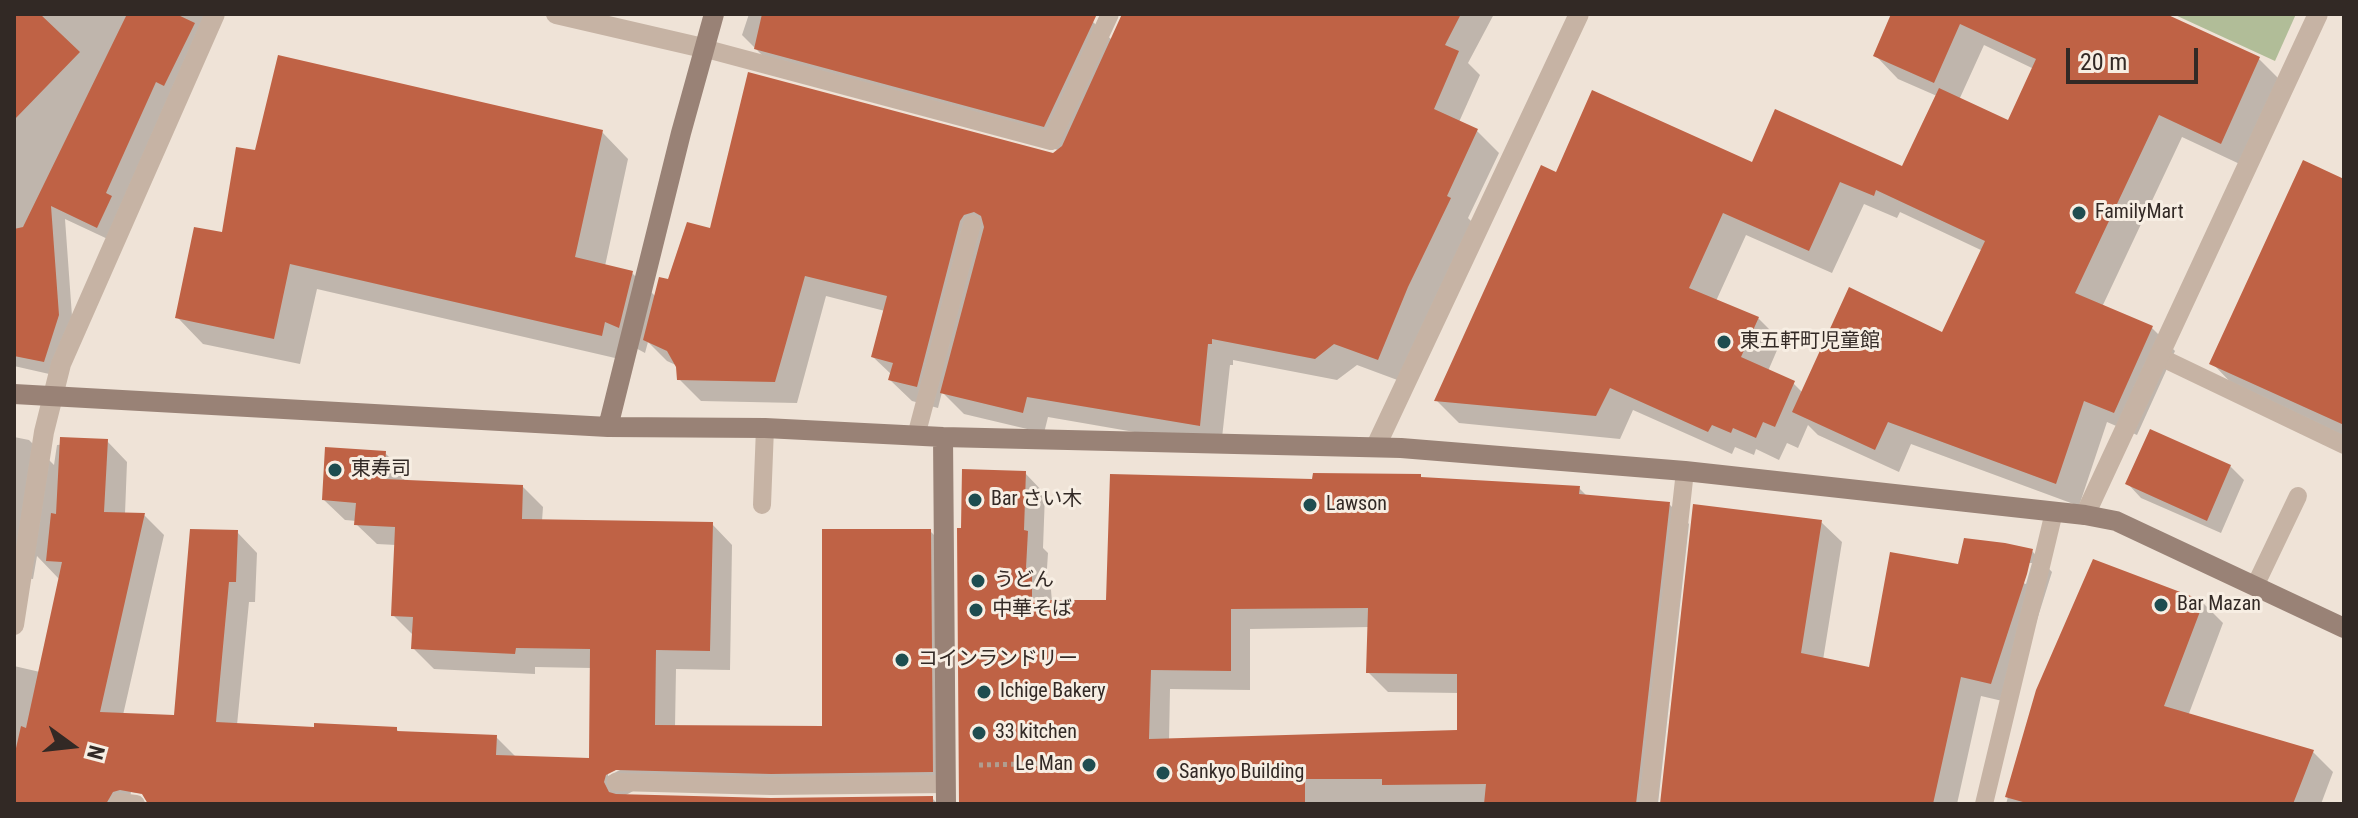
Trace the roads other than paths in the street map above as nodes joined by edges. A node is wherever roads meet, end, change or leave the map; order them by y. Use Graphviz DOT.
graph roads {
  1 [pos="215,14"];
  2 [pos="556,14"];
  3 [pos="714,14"];
  4 [pos="1110,14"];
  5 [pos="1579,14"];
  6 [pos="2318,14"];
  7 [pos="703,48"];
  8 [pos="972,224"];
  9 [pos="2158,356"];
  10 [pos="14,394"];
  11 [pos="52,396"];
  12 [pos="608,427"];
  13 [pos="765,428"];
  14 [pos="916,436"];
  15 [pos="943,437"];
  16 [pos="2344,445"];
  17 [pos="1376,446"];
  18 [pos="1685,471"];
  19 [pos="2298,496"];
  20 [pos="762,505"];
  21 [pos="2054,512"];
  22 [pos="2085,515"];
  23 [pos="2255,586"];
  24 [pos="14,625"];
  25 [pos="2344,628"];
  26 [pos="616,782"];
  27 [pos="946,784"];
  28 [pos="118,804"];
  29 [pos="136,804"];
  30 [pos="1648,804"];
  31 [pos="1984,804"];
  1 -- 11 [label="street"];
  2 -- 7 [label="street"];
  3 -- 7 [label="street"];
  4 -- 7 [label="lane"];
  5 -- 17 [label="street"];
  6 -- 9 [label="street"];
  7 -- 12 [label="street"];
  8 -- 14 [label="lane"];
  9 -- 16 [label="lane"];
  9 -- 22 [label="street"];
  10 -- 11 [label="street"];
  11 -- 12 [label="street"];
  11 -- 24 [label="street"];
  12 -- 13 [label="street"];
  13 -- 14 [label="street"];
  13 -- 20 [label="lane"];
  14 -- 15 [label="street"];
  15 -- 17 [label="street"];
  15 -- 27 [label="street"];
  17 -- 18 [label="street"];
  18 -- 21 [label="street"];
  18 -- 30 [label="lane"];
  19 -- 23 [label="lane"];
  21 -- 22 [label="street"];
  21 -- 31 [label="lane"];
  22 -- 23 [label="street"];
  23 -- 25 [label="street"];
  26 -- 27 [label="lane"];
  28 -- 29 [label="lane"];
}
